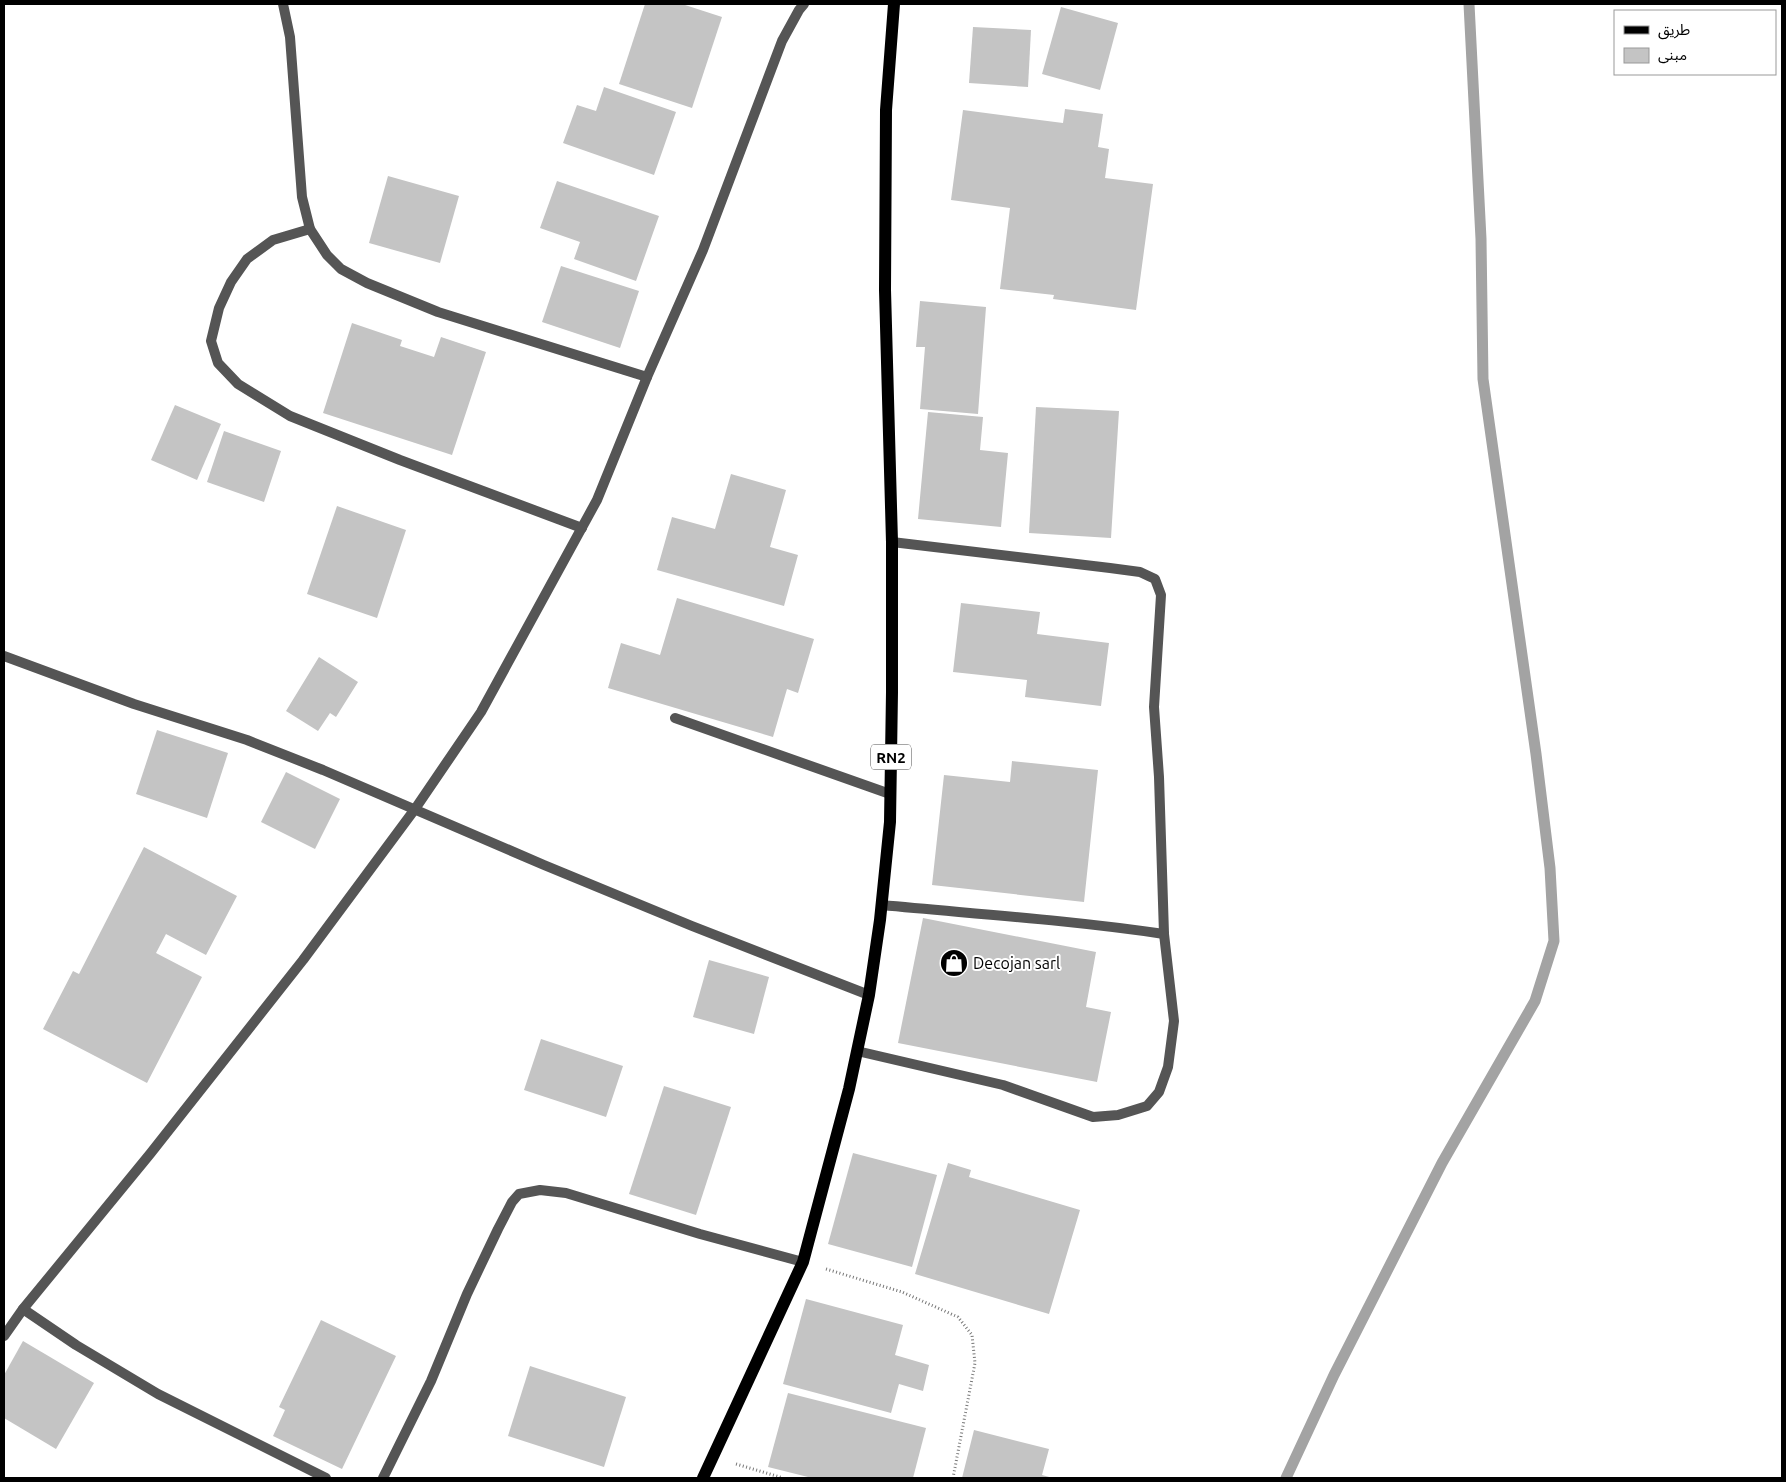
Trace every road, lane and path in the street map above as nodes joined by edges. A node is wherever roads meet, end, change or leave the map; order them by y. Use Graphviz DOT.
graph roads {
  1 [pos="284,4"];
  2 [pos="804,4"];
  3 [pos="894,4"];
  4 [pos="310,229"];
  5 [pos="647,377"];
  6 [pos="582,528"];
  7 [pos="892,542"];
  8 [pos="4,656"];
  9 [pos="675,718"];
  10 [pos="890,794"];
  11 [pos="415,809"];
  12 [pos="882,906"];
  13 [pos="1164,934"];
  14 [pos="869,995"];
  15 [pos="857,1051"];
  16 [pos="803,1262"];
  17 [pos="23,1309"];
  18 [pos="4,1336"];
  19 [pos="712,1458"];
  20 [pos="326,1478"];
  21 [pos="383,1478"];
  22 [pos="703,1478"];
  23 [pos="783,1478"];
  24 [pos="953,1478"];
  1 -- 4 [label="street"];
  2 -- 5 [label="street"];
  3 -- 7 [label="main road, RN2"];
  4 -- 5 [label="street"];
  4 -- 6 [label="street"];
  5 -- 6 [label="street"];
  6 -- 11 [label="street"];
  7 -- 10 [label="main road, RN2"];
  7 -- 13 [label="street"];
  8 -- 11 [label="street"];
  9 -- 10 [label="street"];
  10 -- 12 [label="main road, RN2"];
  11 -- 14 [label="street"];
  11 -- 17 [label="street"];
  12 -- 13 [label="street"];
  12 -- 14 [label="main road, RN2"];
  13 -- 15 [label="street"];
  14 -- 15 [label="main road, RN2"];
  15 -- 16 [label="main road, RN2"];
  16 -- 19 [label="main road, RN2"];
  16 -- 21 [label="street"];
  16 -- 24 [label="path"];
  17 -- 18 [label="street"];
  17 -- 20 [label="street"];
  19 -- 22 [label="main road, RN2"];
  19 -- 23 [label="path"];
}
